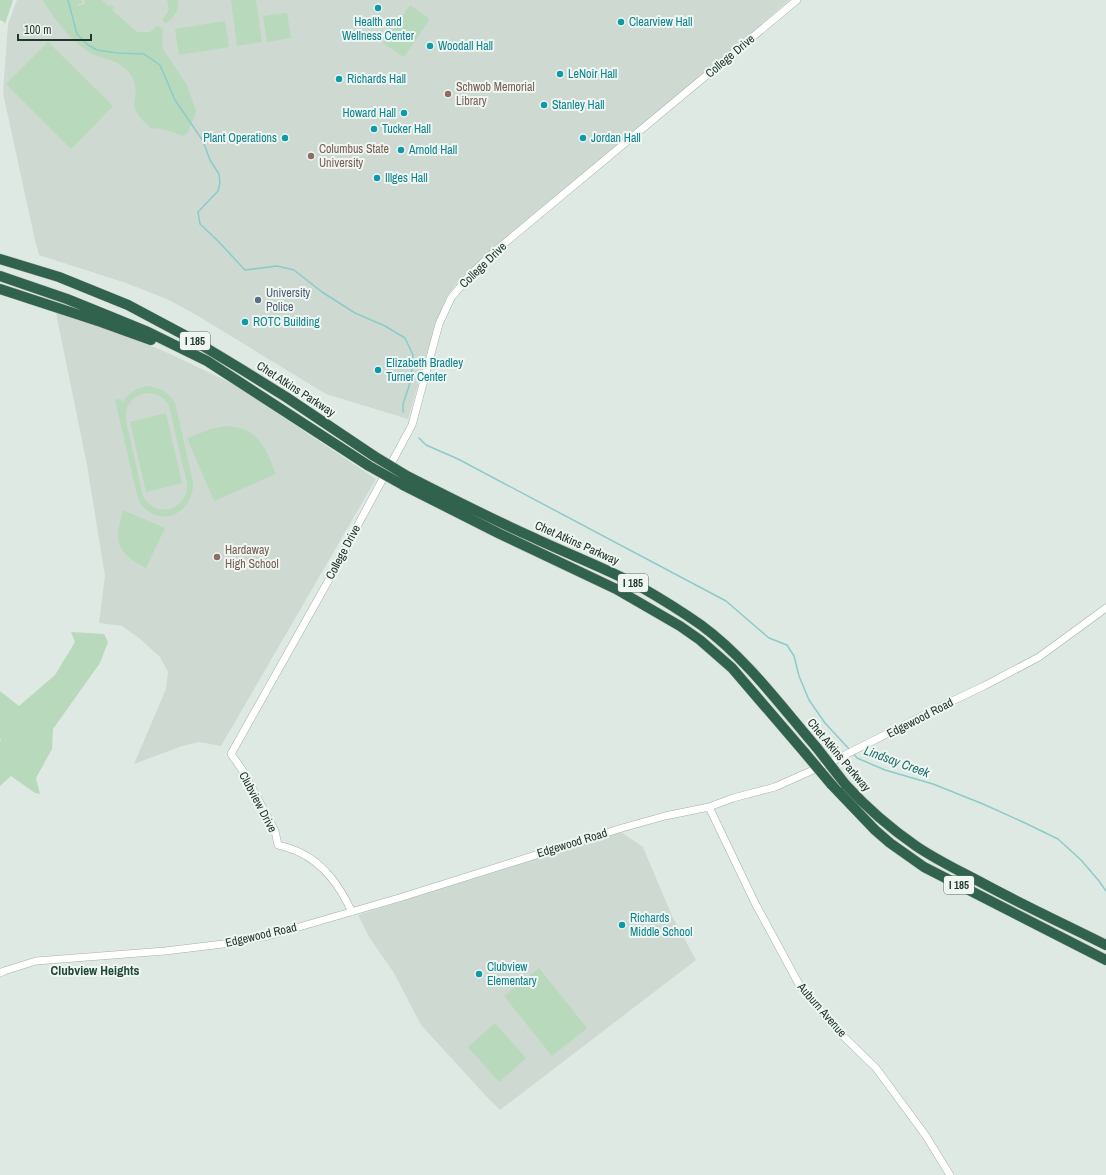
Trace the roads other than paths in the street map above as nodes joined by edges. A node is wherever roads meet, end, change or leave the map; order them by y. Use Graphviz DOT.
graph roads {
  1 [pos="797,0"];
  2 [pos="0,259"];
  3 [pos="0,276"];
  4 [pos="0,289"];
  5 [pos="242,384"];
  6 [pos="405,481"];
  7 [pos="1106,608"];
  8 [pos="231,754"];
  9 [pos="710,807"];
  10 [pos="352,912"];
  11 [pos="1106,945"];
  12 [pos="1106,960"];
  13 [pos="0,973"];
  14 [pos="950,1175"];
  1 -- 8 [label="street, College Drive"];
  2 -- 6 [label="highway, Chet Atkins Parkway / I 185, bridge"];
  3 -- 5 [label="highway, Chet Atkins Parkway / I 185"];
  4 -- 5 [label="highway"];
  5 -- 6 [label="highway, Chet Atkins Parkway / I 185, bridge"];
  6 -- 11 [label="highway, Chet Atkins Parkway / I 185, bridge"];
  6 -- 12 [label="highway, Chet Atkins Parkway / I 185, bridge"];
  7 -- 9 [label="street, Edgewood Road"];
  8 -- 10 [label="street, Clubview Drive"];
  9 -- 10 [label="street, Edgewood Road"];
  9 -- 14 [label="street, Auburn Avenue"];
  10 -- 13 [label="street, Edgewood Road"];
}
